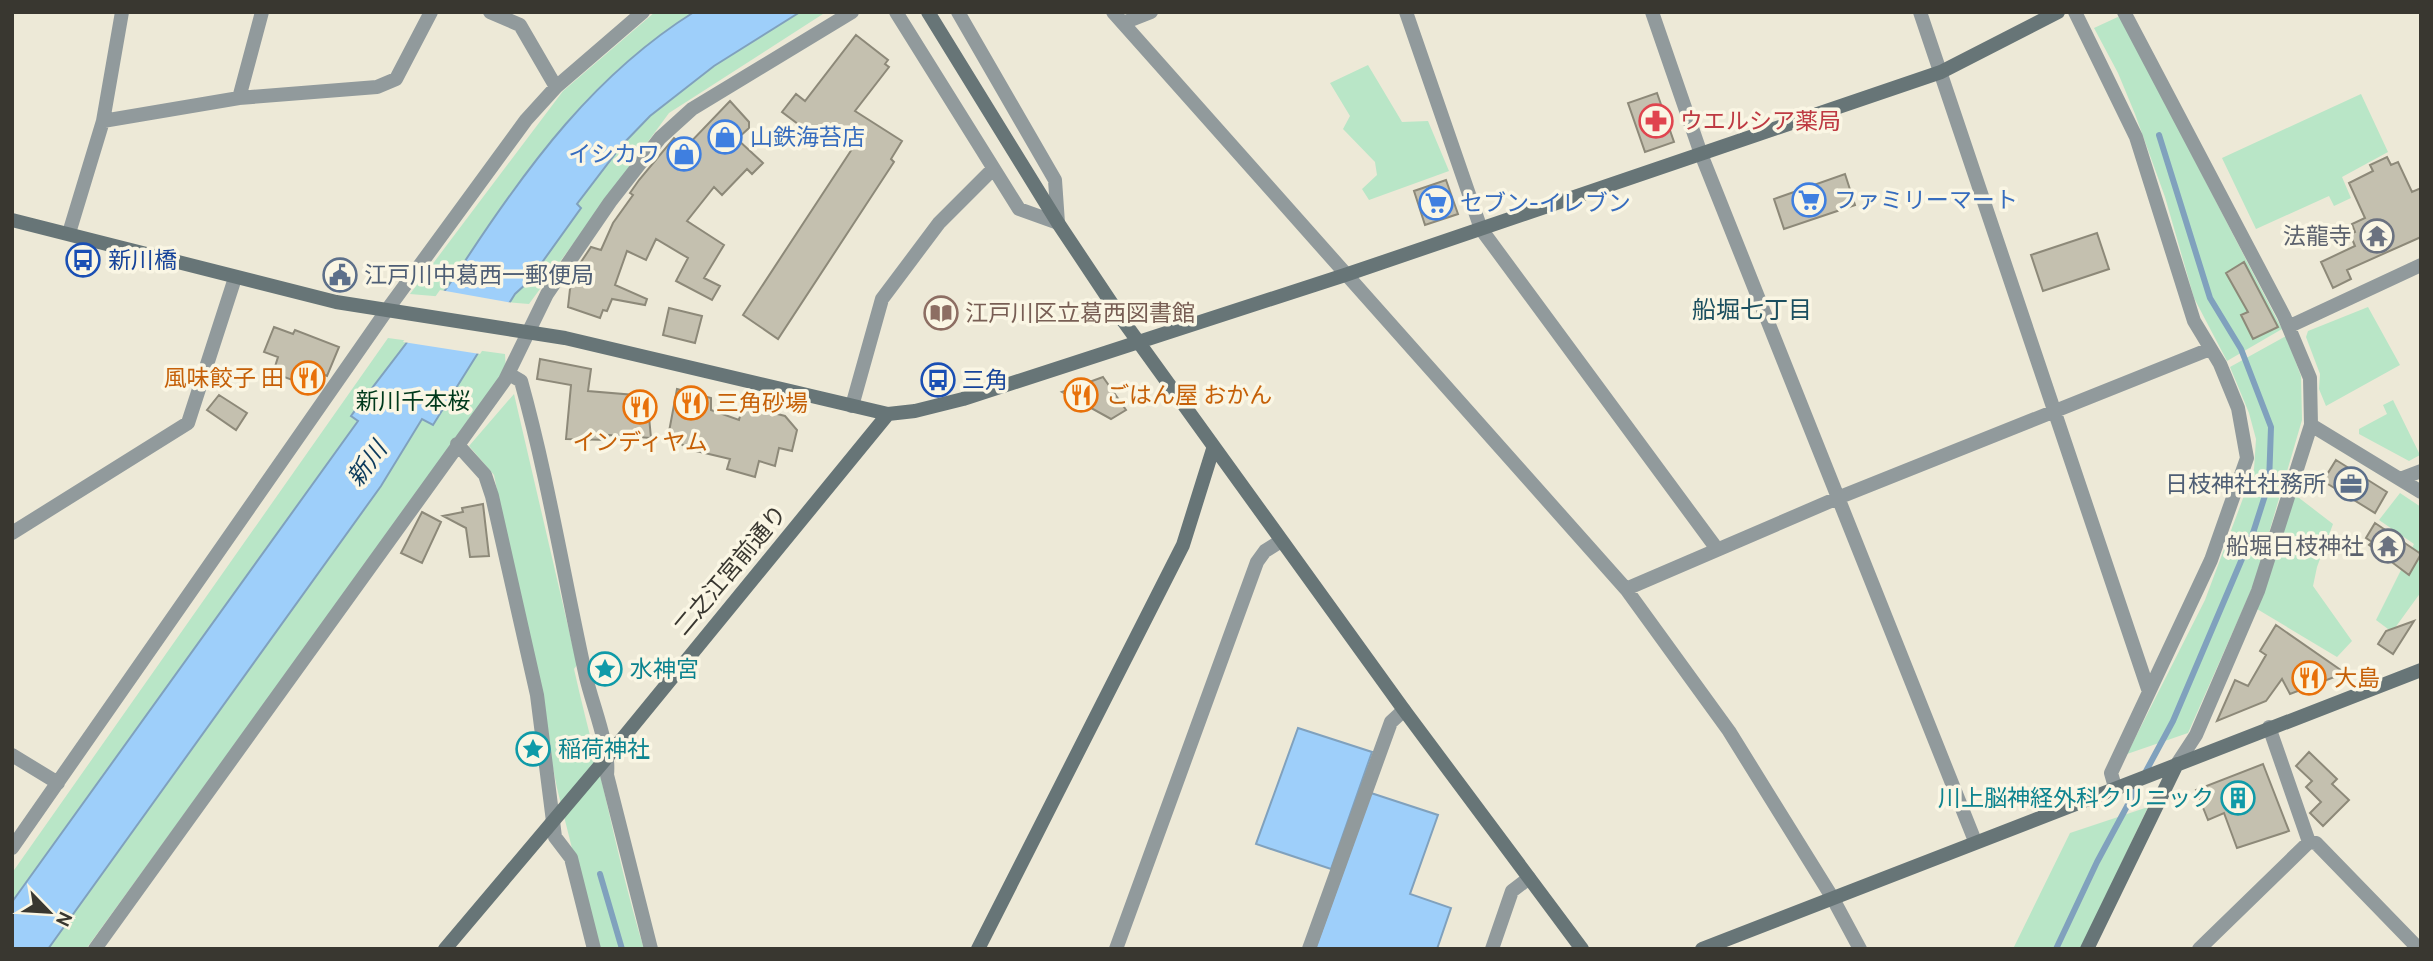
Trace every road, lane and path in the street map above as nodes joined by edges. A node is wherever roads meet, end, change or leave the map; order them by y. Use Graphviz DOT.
graph roads {
  1 [pos="122,12"];
  2 [pos="262,12"];
  3 [pos="431,12"];
  4 [pos="491,12"];
  5 [pos="643,12"];
  6 [pos="852,12"];
  7 [pos="896,12"];
  8 [pos="928,12"];
  9 [pos="958,12"];
  10 [pos="1151,12"];
  11 [pos="1406,12"];
  12 [pos="1652,12"];
  13 [pos="1920,12"];
  14 [pos="2058,12"];
  15 [pos="2075,12"];
  16 [pos="2124,12"];
  17 [pos="1118,18"];
  18 [pos="1941,72"];
  19 [pos="556,87"];
  20 [pos="239,97"];
  21 [pos="103,121"];
  22 [pos="1701,154"];
  23 [pos="993,169"];
  24 [pos="12,220"];
  25 [pos="1058,223"];
  26 [pos="1481,229"];
  27 [pos="69,233"];
  28 [pos="2421,265"];
  29 [pos="1345,275"];
  30 [pos="235,278"];
  31 [pos="387,310"];
  32 [pos="2290,326"];
  33 [pos="521,331"];
  34 [pos="1138,342"];
  35 [pos="2210,349"];
  36 [pos="509,374"];
  37 [pos="852,406"];
  38 [pos="2055,411"];
  39 [pos="888,414"];
  40 [pos="2311,425"];
  41 [pos="457,444"];
  42 [pos="1213,449"];
  43 [pos="2421,471"];
  44 [pos="2400,479"];
  45 [pos="2421,492"];
  46 [pos="1840,497"];
  47 [pos="12,533"];
  48 [pos="1281,541"];
  49 [pos="1717,549"];
  50 [pos="1626,589"];
  51 [pos="2421,670"];
  52 [pos="2148,689"];
  53 [pos="1404,710"];
  54 [pos="2269,727"];
  55 [pos="12,755"];
  56 [pos="609,755"];
  57 [pos="2177,764"];
  58 [pos="58,783"];
  59 [pos="2115,787"];
  60 [pos="552,820"];
  61 [pos="1975,841"];
  62 [pos="2309,842"];
  63 [pos="12,848"];
  64 [pos="1529,878"];
  65 [pos="1832,897"];
  66 [pos="1122,947"];
  67 [pos="95,949"];
  68 [pos="445,949"];
  69 [pos="594,949"];
  70 [pos="651,949"];
  71 [pos="978,949"];
  72 [pos="1309,949"];
  73 [pos="1492,949"];
  74 [pos="1582,949"];
  75 [pos="1702,949"];
  76 [pos="1860,949"];
  77 [pos="2087,949"];
  78 [pos="2199,949"];
  79 [pos="2418,949"];
  1 -- 21 [label="street"];
  2 -- 20 [label="street"];
  3 -- 20 [label="street"];
  4 -- 19 [label="street"];
  5 -- 19 [label="street"];
  6 -- 33 [label="street"];
  7 -- 23 [label="street"];
  8 -- 25 [label="street"];
  9 -- 25 [label="street"];
  10 -- 17 [label="street"];
  11 -- 26 [label="street"];
  12 -- 22 [label="street"];
  13 -- 18 [label="street"];
  14 -- 18 [label="street"];
  15 -- 35 [label="street"];
  16 -- 32 [label="street"];
  17 -- 29 [label="street"];
  18 -- 22 [label="street"];
  18 -- 38 [label="street"];
  19 -- 31 [label="street"];
  20 -- 21 [label="street"];
  21 -- 27 [label="street"];
  22 -- 26 [label="street"];
  22 -- 46 [label="street"];
  23 -- 25 [label="street"];
  23 -- 37 [label="street"];
  24 -- 27 [label="street"];
  25 -- 34 [label="street"];
  26 -- 29 [label="street"];
  26 -- 49 [label="street"];
  27 -- 30 [label="street"];
  28 -- 32 [label="street"];
  29 -- 34 [label="street"];
  29 -- 50 [label="street"];
  30 -- 31 [label="street"];
  30 -- 47 [label="street"];
  31 -- 33 [label="street"];
  31 -- 58 [label="street"];
  32 -- 40 [label="street"];
  33 -- 36 [label="street"];
  33 -- 37 [label="street"];
  34 -- 39 [label="street"];
  34 -- 42 [label="street"];
  35 -- 38 [label="street"];
  35 -- 52 [label="street"];
  36 -- 41 [label="street"];
  36 -- 56 [label="street"];
  37 -- 39 [label="street"];
  38 -- 46 [label="street"];
  38 -- 52 [label="street"];
  39 -- 56 [label="street, 二之江宮前通り"];
  40 -- 44 [label="street"];
  40 -- 57 [label="street"];
  41 -- 60 [label="street"];
  41 -- 67 [label="street"];
  42 -- 48 [label="street"];
  42 -- 71 [label="street"];
  43 -- 44 [label="street"];
  44 -- 45 [label="street"];
  46 -- 49 [label="street"];
  46 -- 61 [label="street"];
  48 -- 53 [label="street"];
  48 -- 66 [label="street"];
  49 -- 50 [label="street"];
  50 -- 65 [label="street"];
  51 -- 54 [label="street"];
  52 -- 59 [label="street"];
  53 -- 64 [label="street"];
  53 -- 72 [label="street"];
  54 -- 57 [label="street"];
  54 -- 62 [label="street"];
  55 -- 58 [label="street"];
  56 -- 60 [label="street, 二之江宮前通り"];
  56 -- 70 [label="street"];
  57 -- 59 [label="street"];
  57 -- 77 [label="street"];
  58 -- 63 [label="street"];
  59 -- 61 [label="street"];
  60 -- 68 [label="street, 二之江宮前通り"];
  60 -- 69 [label="street"];
  61 -- 65 [label="street"];
  62 -- 78 [label="street"];
  62 -- 79 [label="street"];
  64 -- 73 [label="street"];
  64 -- 74 [label="street"];
  65 -- 75 [label="street"];
  65 -- 76 [label="street"];
}
